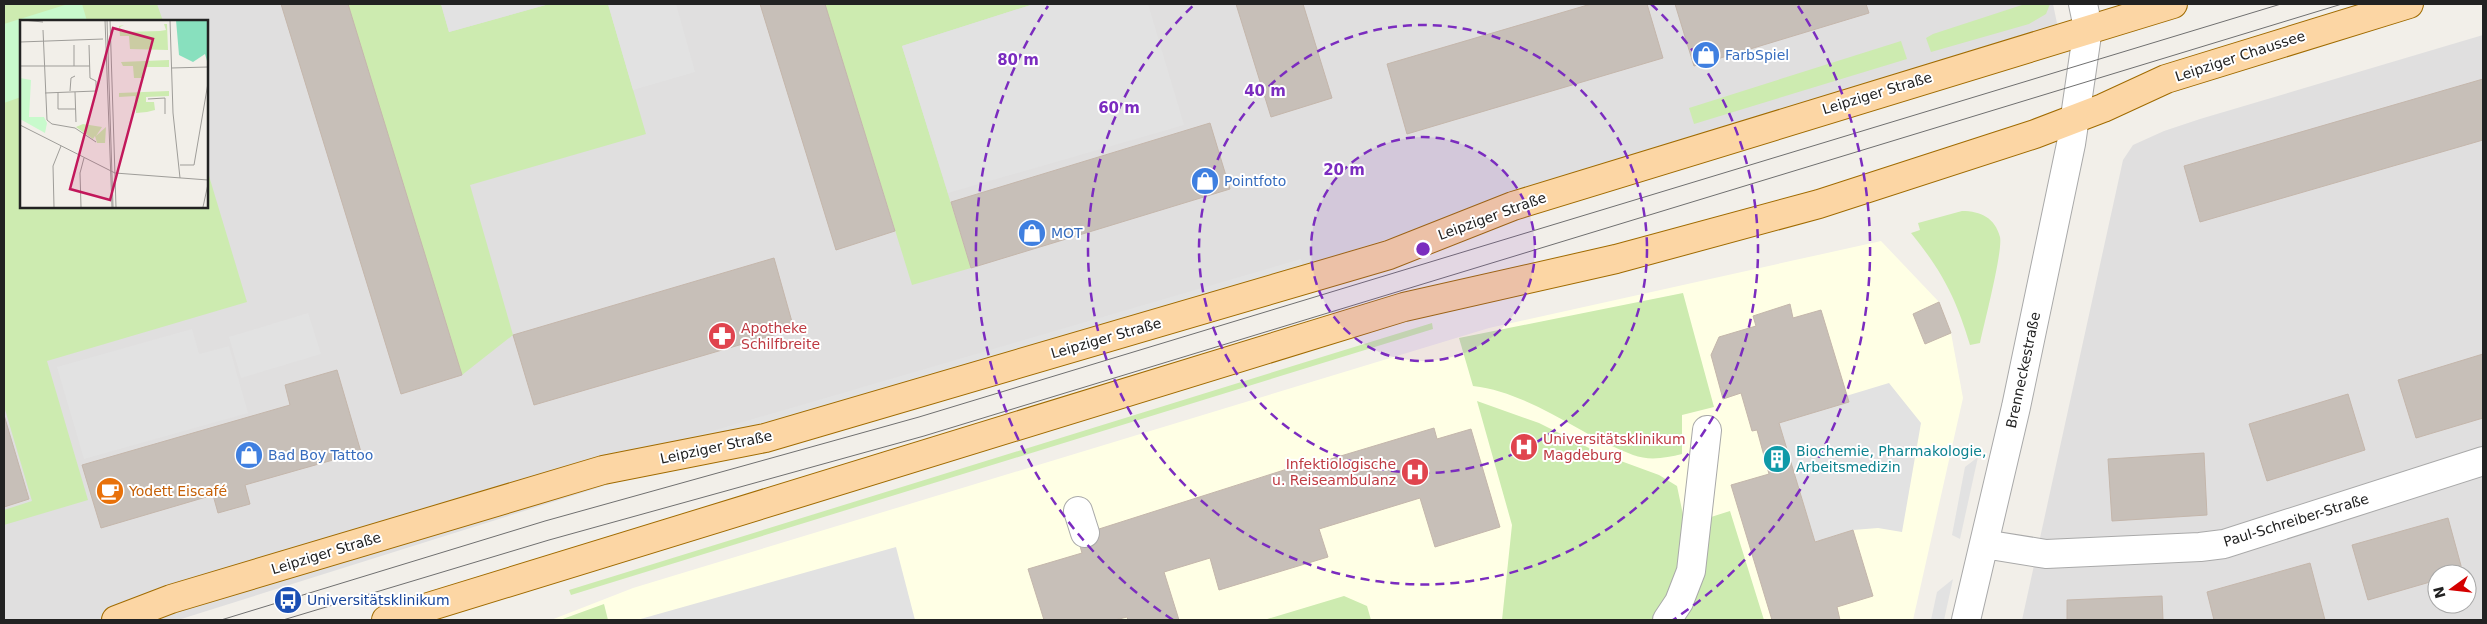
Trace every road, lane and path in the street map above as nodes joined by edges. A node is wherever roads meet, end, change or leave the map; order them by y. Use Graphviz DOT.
graph roads {
  1 [pos="2173,4"];
  2 [pos="2409,4"];
  3 [pos="2086,16"];
  4 [pos="2075,119"];
  5 [pos="1707,430"];
  6 [pos="2483,461"];
  7 [pos="1984,544"];
  8 [pos="116,620"];
  9 [pos="386,620"];
  10 [pos="1666,620"];
  11 [pos="1966,620"];
  1 -- 3 [label="main road"];
  2 -- 4 [label="main road, Leipziger Chaussee"];
  3 -- 4 [label="street, Brenneckestraße"];
  3 -- 8 [label="main road, Leipziger Straße"];
  4 -- 7 [label="street, Brenneckestraße"];
  4 -- 9 [label="main road"];
  5 -- 10 [label="street"];
  6 -- 7 [label="street, Paul-Schreiber-Straße"];
  7 -- 11 [label="street, Brenneckestraße"];
}
